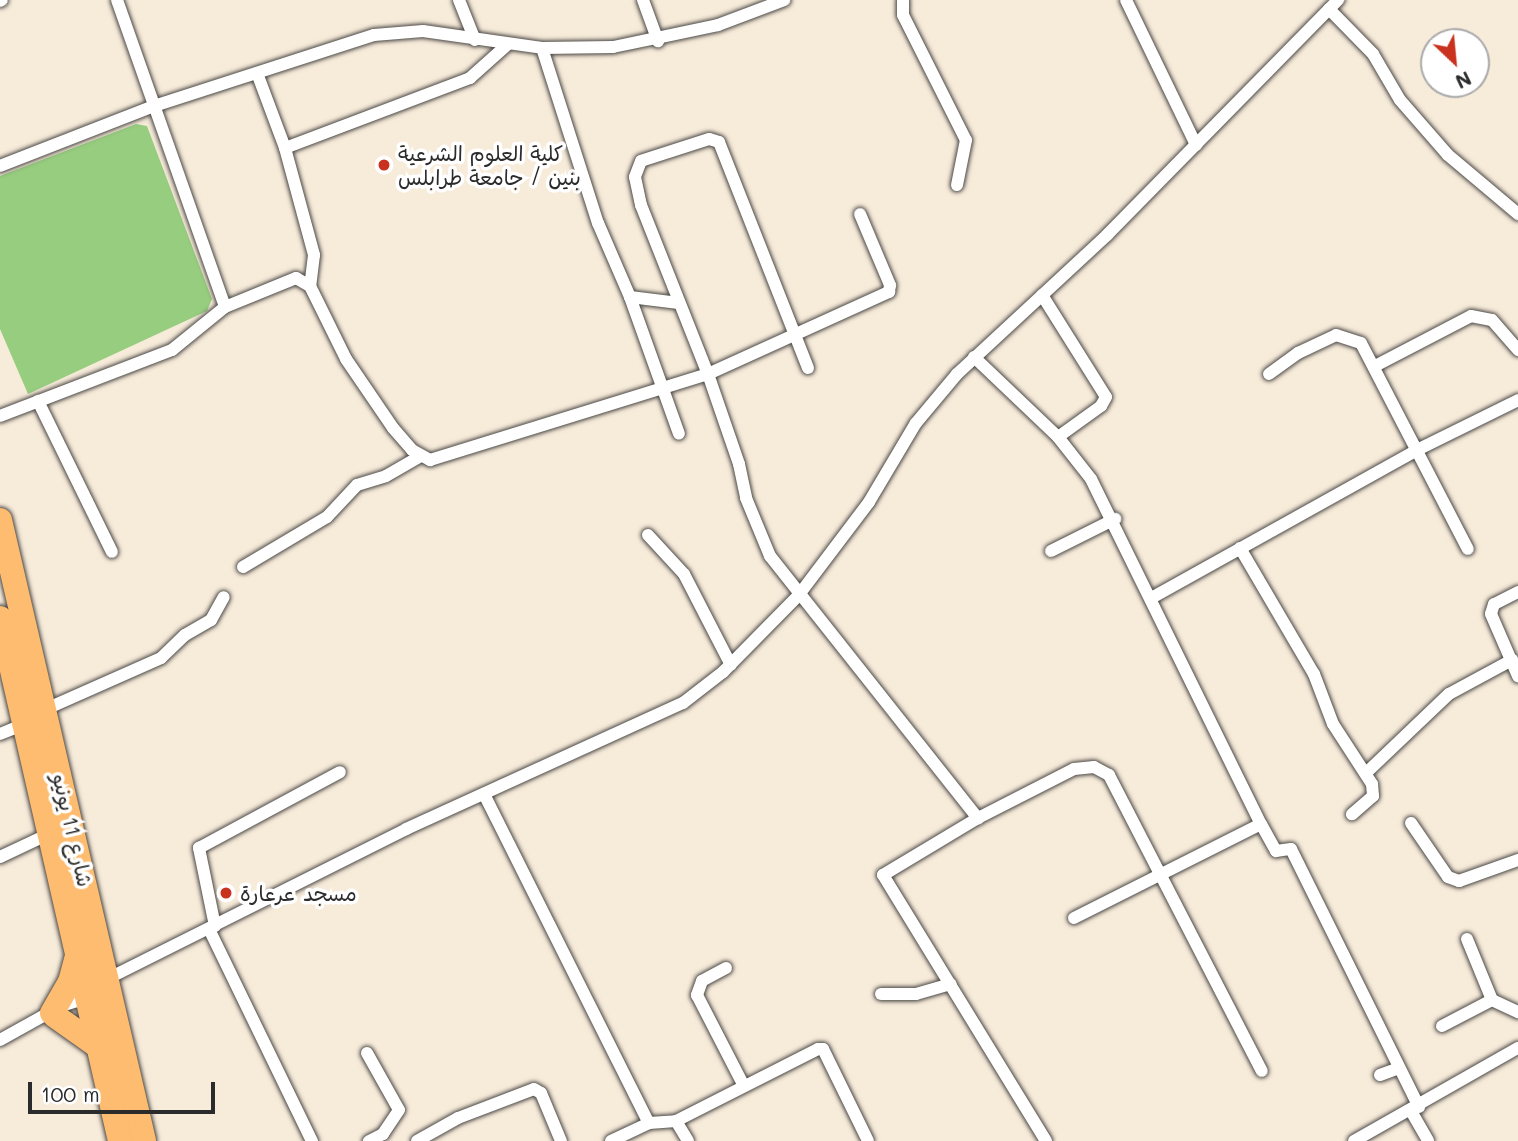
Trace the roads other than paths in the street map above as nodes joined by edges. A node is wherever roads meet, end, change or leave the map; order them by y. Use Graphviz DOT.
graph roads {
  1 [pos="117,0"];
  2 [pos="459,0"];
  3 [pos="643,0"];
  4 [pos="784,0"];
  5 [pos="903,0"];
  6 [pos="1126,0"];
  7 [pos="766,4"];
  8 [pos="1334,5"];
  9 [pos="475,40"];
  10 [pos="659,41"];
  11 [pos="508,44"];
  12 [pos="542,48"];
  13 [pos="257,73"];
  14 [pos="155,106"];
  15 [pos="1196,145"];
  16 [pos="285,148"];
  17 [pos="0,166"];
  18 [pos="957,185"];
  19 [pos="860,214"];
  20 [pos="1518,214"];
  21 [pos="310,286"];
  22 [pos="1042,295"];
  23 [pos="630,297"];
  24 [pos="678,303"];
  25 [pos="225,307"];
  26 [pos="797,335"];
  27 [pos="1516,344"];
  28 [pos="974,358"];
  29 [pos="1375,366"];
  30 [pos="808,368"];
  31 [pos="708,374"];
  32 [pos="1269,374"];
  33 [pos="661,390"];
  34 [pos="1518,400"];
  35 [pos="38,401"];
  36 [pos="0,416"];
  37 [pos="679,434"];
  38 [pos="1058,437"];
  39 [pos="1417,450"];
  40 [pos="420,456"];
  41 [pos="1115,519"];
  42 [pos="0,520"];
  43 [pos="648,535"];
  44 [pos="1240,548"];
  45 [pos="1468,549"];
  46 [pos="1051,551"];
  47 [pos="112,552"];
  48 [pos="243,567"];
  49 [pos="1518,592"];
  50 [pos="798,596"];
  51 [pos="223,597"];
  52 [pos="1153,597"];
  53 [pos="1,624"];
  54 [pos="1511,660"];
  55 [pos="23,661"];
  56 [pos="731,665"];
  57 [pos="1518,676"];
  58 [pos="46,709"];
  59 [pos="25,724"];
  60 [pos="0,734"];
  61 [pos="340,772"];
  62 [pos="1366,773"];
  63 [pos="484,794"];
  64 [pos="1352,814"];
  65 [pos="978,818"];
  66 [pos="1411,823"];
  67 [pos="1261,824"];
  68 [pos="51,833"];
  69 [pos="0,858"];
  70 [pos="1518,860"];
  71 [pos="1161,876"];
  72 [pos="1074,918"];
  73 [pos="212,928"];
  74 [pos="1467,939"];
  75 [pos="77,948"];
  76 [pos="726,968"];
  77 [pos="107,979"];
  78 [pos="951,984"];
  79 [pos="881,994"];
  80 [pos="1492,1000"];
  81 [pos="89,1007"];
  82 [pos="1518,1012"];
  83 [pos="52,1015"];
  84 [pos="1443,1026"];
  85 [pos="0,1040"];
  86 [pos="99,1047"];
  87 [pos="1518,1048"];
  88 [pos="366,1053"];
  89 [pos="1399,1068"];
  90 [pos="1262,1071"];
  91 [pos="1380,1074"];
  92 [pos="744,1086"];
  93 [pos="1415,1109"];
  94 [pos="676,1121"];
  95 [pos="649,1123"];
  96 [pos="387,1138"];
  97 [pos="120,1141"];
  98 [pos="144,1141"];
  99 [pos="312,1141"];
  100 [pos="369,1141"];
  101 [pos="417,1141"];
  102 [pos="561,1141"];
  103 [pos="611,1141"];
  104 [pos="688,1141"];
  105 [pos="868,1141"];
  106 [pos="1046,1141"];
  107 [pos="1354,1141"];
  108 [pos="1428,1141"];
  1 -- 14 [label="street"];
  2 -- 9 [label="street"];
  3 -- 10 [label="street"];
  4 -- 7 [label="street"];
  5 -- 18 [label="street"];
  6 -- 15 [label="street"];
  7 -- 10 [label="street"];
  8 -- 15 [label="street"];
  8 -- 20 [label="street"];
  9 -- 11 [label="street"];
  9 -- 13 [label="street"];
  10 -- 12 [label="street"];
  11 -- 12 [label="street"];
  11 -- 16 [label="street"];
  12 -- 23 [label="street"];
  13 -- 14 [label="street"];
  13 -- 16 [label="street"];
  14 -- 17 [label="street"];
  14 -- 25 [label="street"];
  15 -- 22 [label="street"];
  16 -- 21 [label="street"];
  19 -- 26 [label="street"];
  21 -- 25 [label="street"];
  21 -- 40 [label="street"];
  22 -- 28 [label="street"];
  22 -- 38 [label="street"];
  23 -- 24 [label="street"];
  23 -- 33 [label="street"];
  24 -- 26 [label="street"];
  24 -- 31 [label="street"];
  25 -- 35 [label="street"];
  26 -- 30 [label="street"];
  26 -- 31 [label="street"];
  27 -- 29 [label="street"];
  28 -- 38 [label="street"];
  28 -- 50 [label="street"];
  29 -- 32 [label="street"];
  29 -- 39 [label="street"];
  31 -- 33 [label="street"];
  31 -- 50 [label="street"];
  33 -- 37 [label="street"];
  33 -- 40 [label="street"];
  34 -- 39 [label="street"];
  35 -- 36 [label="street"];
  35 -- 47 [label="street"];
  38 -- 41 [label="street"];
  39 -- 44 [label="street"];
  39 -- 45 [label="street"];
  40 -- 48 [label="street"];
  41 -- 46 [label="street"];
  41 -- 52 [label="street"];
  42 -- 55 [label="highway, شارع 11 يونيو"];
  43 -- 56 [label="street"];
  44 -- 52 [label="street"];
  44 -- 62 [label="street"];
  49 -- 54 [label="street"];
  50 -- 56 [label="street"];
  50 -- 65 [label="street"];
  51 -- 58 [label="street"];
  52 -- 67 [label="street"];
  53 -- 55 [label="highway, شارع 11 يونيو"];
  54 -- 57 [label="street"];
  54 -- 62 [label="street"];
  55 -- 58 [label="highway, شارع 11 يونيو"];
  55 -- 59 [label="highway, شارع 11 يونيو"];
  56 -- 63 [label="street"];
  58 -- 77 [label="highway, شارع 11 يونيو"];
  59 -- 60 [label="street"];
  59 -- 68 [label="highway, شارع 11 يونيو"];
  61 -- 73 [label="street"];
  62 -- 64 [label="street"];
  63 -- 73 [label="street"];
  63 -- 95 [label="street"];
  65 -- 71 [label="street"];
  65 -- 78 [label="street"];
  66 -- 70 [label="street"];
  67 -- 71 [label="street"];
  67 -- 89 [label="street"];
  68 -- 69 [label="street"];
  68 -- 75 [label="highway, شارع 11 يونيو"];
  71 -- 72 [label="street"];
  71 -- 90 [label="street"];
  73 -- 77 [label="street"];
  73 -- 99 [label="street"];
  74 -- 80 [label="street"];
  75 -- 81 [label="highway, شارع 11 يونيو"];
  75 -- 83 [label="highway"];
  76 -- 92 [label="street"];
  77 -- 98 [label="highway, شارع 11 يونيو"];
  78 -- 79 [label="street"];
  78 -- 106 [label="street"];
  80 -- 82 [label="street"];
  80 -- 84 [label="street"];
  81 -- 83 [label="street"];
  81 -- 86 [label="highway, شارع 11 يونيو"];
  83 -- 85 [label="street"];
  83 -- 86 [label="highway"];
  86 -- 97 [label="highway, شارع 11 يونيو"];
  87 -- 93 [label="street"];
  88 -- 96 [label="street"];
  89 -- 91 [label="street"];
  89 -- 93 [label="street"];
  92 -- 94 [label="street"];
  92 -- 105 [label="street"];
  93 -- 107 [label="street"];
  93 -- 108 [label="street"];
  94 -- 95 [label="street"];
  94 -- 104 [label="street"];
  95 -- 103 [label="street"];
  96 -- 100 [label="street"];
  101 -- 102 [label="street"];
}
